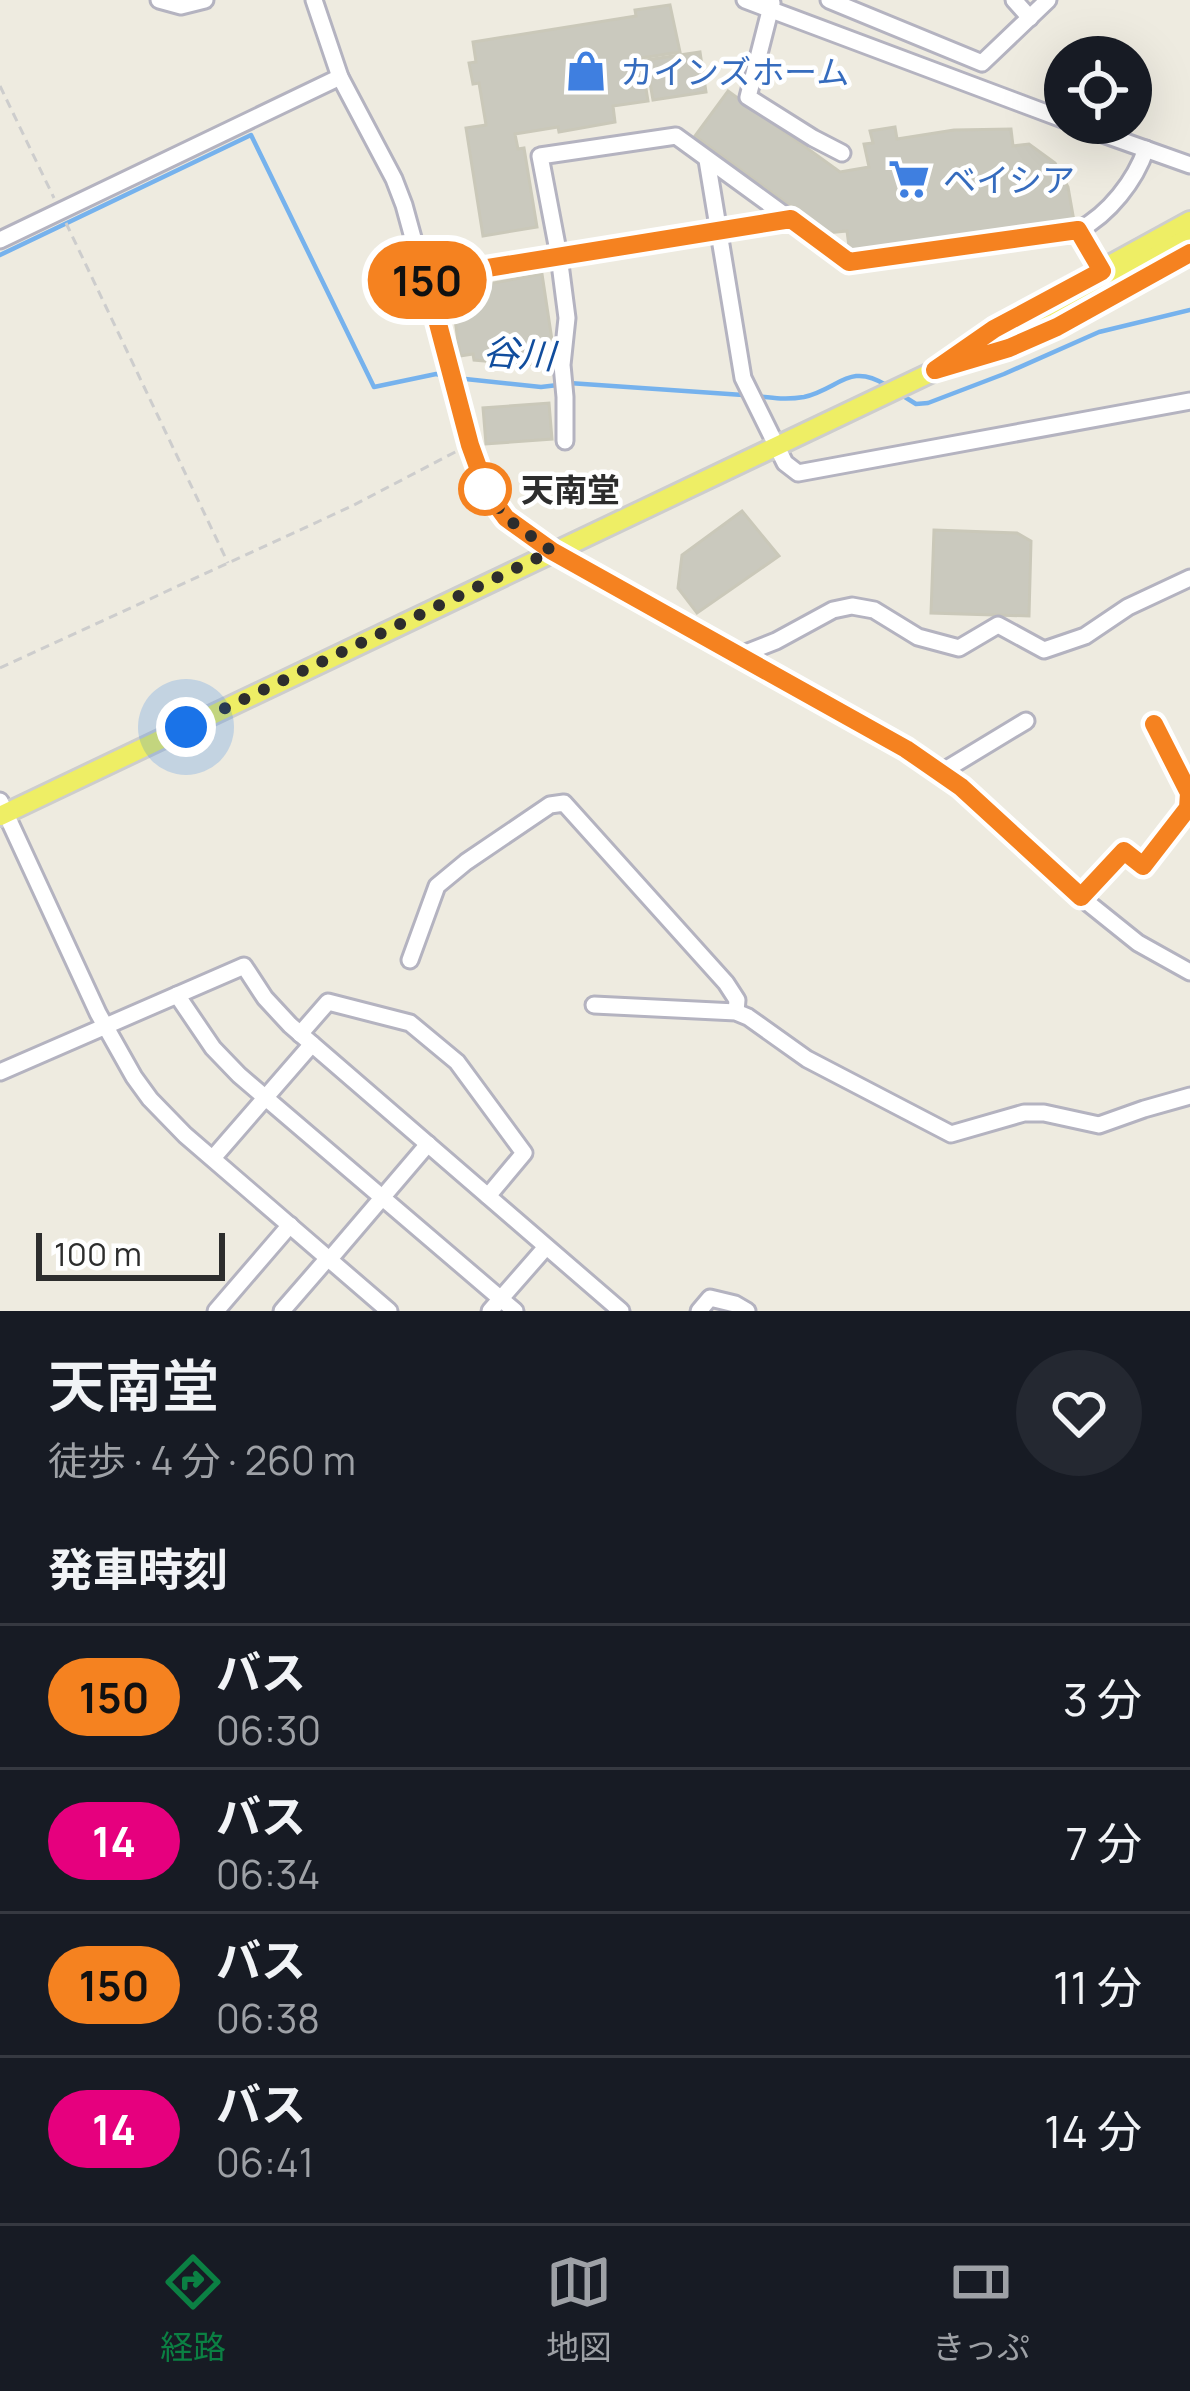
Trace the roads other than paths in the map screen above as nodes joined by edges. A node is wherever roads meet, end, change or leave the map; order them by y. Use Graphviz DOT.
graph roads {
  1 [pos="159,0"];
  2 [pos="205,0"];
  3 [pos="314,0"];
  4 [pos="745,0"];
  5 [pos="829,0"];
  6 [pos="1014,0"];
  7 [pos="1048,0"];
  8 [pos="772,5"];
  9 [pos="862,6"];
  10 [pos="1030,18"];
  11 [pos="961,54"];
  12 [pos="340,77"];
  13 [pos="952,79"];
  14 [pos="1044,113"];
  15 [pos="1132,144"];
  16 [pos="1146,149"];
  17 [pos="842,153"];
  18 [pos="707,160"];
  19 [pos="1190,165"];
  20 [pos="791,219"];
  21 [pos="1190,220"];
  22 [pos="719,230"];
  23 [pos="1078,230"];
  24 [pos="0,239"];
  25 [pos="1186,245"];
  26 [pos="559,256"];
  27 [pos="1102,271"];
  28 [pos="426,278"];
  29 [pos="935,370"];
  30 [pos="1190,401"];
  31 [pos="565,441"];
  32 [pos="776,445"];
  33 [pos="552,551"];
  34 [pos="1190,578"];
  35 [pos="738,656"];
  36 [pos="1026,721"];
  37 [pos="1154,724"];
  38 [pos="940,773"];
  39 [pos="2,810"];
  40 [pos="1081,897"];
  41 [pos="410,960"];
  42 [pos="1190,972"];
  43 [pos="176,995"];
  44 [pos="594,1006"];
  45 [pos="736,1012"];
  46 [pos="105,1027"];
  47 [pos="306,1039"];
  48 [pos="0,1072"];
  49 [pos="1190,1096"];
  50 [pos="265,1097"];
  51 [pos="428,1144"];
  52 [pos="213,1158"];
  53 [pos="488,1196"];
  54 [pos="382,1197"];
  55 [pos="290,1225"];
  56 [pos="547,1246"];
  57 [pos="328,1259"];
  58 [pos="496,1305"];
  59 [pos="385,1310"];
  60 [pos="216,1311"];
  61 [pos="282,1311"];
  62 [pos="515,1311"];
  63 [pos="621,1311"];
  64 [pos="699,1311"];
  65 [pos="747,1311"];
  1 -- 2 [label="street"];
  3 -- 12 [label="street"];
  4 -- 8 [label="street"];
  5 -- 9 [label="street"];
  6 -- 10 [label="street"];
  7 -- 10 [label="street"];
  8 -- 13 [label="street"];
  8 -- 17 [label="street"];
  9 -- 11 [label="street"];
  10 -- 11 [label="street"];
  11 -- 13 [label="street"];
  12 -- 24 [label="street"];
  12 -- 28 [label="street"];
  13 -- 14 [label="street"];
  15 -- 16 [label="street"];
  16 -- 19 [label="street"];
  16 -- 23 [label="street"];
  18 -- 20 [label="street"];
  18 -- 22 [label="street"];
  18 -- 26 [label="street"];
  20 -- 22 [label="street"];
  20 -- 23 [label="street"];
  21 -- 27 [label="main road"];
  22 -- 26 [label="street"];
  22 -- 32 [label="street"];
  23 -- 27 [label="street"];
  25 -- 29 [label="main road"];
  26 -- 28 [label="street"];
  26 -- 31 [label="street"];
  27 -- 29 [label="main road"];
  28 -- 33 [label="street"];
  29 -- 32 [label="main road"];
  30 -- 32 [label="street"];
  32 -- 33 [label="main road"];
  33 -- 35 [label="street"];
  33 -- 39 [label="main road"];
  34 -- 35 [label="street"];
  35 -- 38 [label="street"];
  36 -- 38 [label="street"];
  37 -- 40 [label="street"];
  38 -- 40 [label="street"];
  39 -- 46 [label="street"];
  40 -- 42 [label="street"];
  41 -- 45 [label="street"];
  43 -- 46 [label="street"];
  43 -- 47 [label="street"];
  43 -- 50 [label="street"];
  44 -- 45 [label="street"];
  45 -- 49 [label="street"];
  46 -- 48 [label="street"];
  46 -- 52 [label="street"];
  47 -- 50 [label="street"];
  47 -- 51 [label="street"];
  47 -- 53 [label="street"];
  50 -- 52 [label="street"];
  50 -- 54 [label="street"];
  51 -- 53 [label="street"];
  51 -- 54 [label="street"];
  52 -- 55 [label="street"];
  53 -- 56 [label="street"];
  54 -- 57 [label="street"];
  54 -- 58 [label="street"];
  55 -- 57 [label="street"];
  55 -- 60 [label="street"];
  56 -- 58 [label="street"];
  56 -- 63 [label="street"];
  57 -- 59 [label="street"];
  57 -- 61 [label="street"];
  58 -- 62 [label="street"];
  64 -- 65 [label="street"];
}
